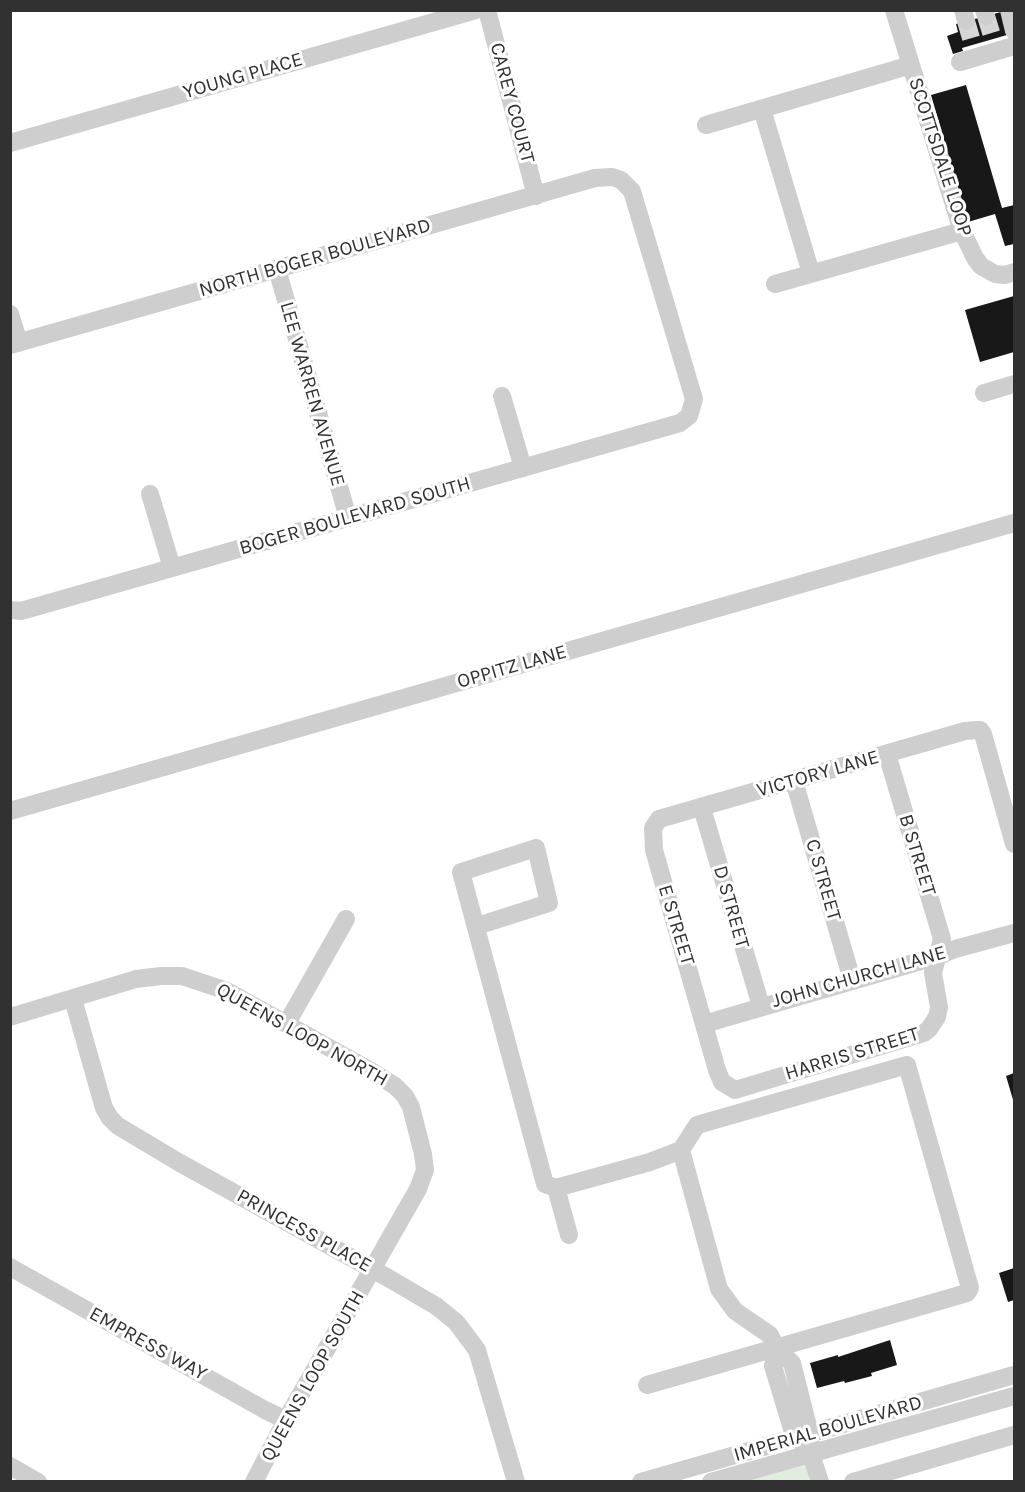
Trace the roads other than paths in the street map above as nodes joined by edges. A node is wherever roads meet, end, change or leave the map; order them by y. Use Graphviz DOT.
graph roads {
  1 [pos="476,10"];
  2 [pos="487,10"];
  3 [pos="894,10"];
  4 [pos="1009,10"];
  5 [pos="1014,31"];
  6 [pos="1014,46"];
  7 [pos="970,54"];
  8 [pos="911,65"];
  9 [pos="762,109"];
  10 [pos="706,124"];
  11 [pos="10,143"];
  12 [pos="536,196"];
  13 [pos="962,231"];
  14 [pos="278,269"];
  15 [pos="1014,272"];
  16 [pos="811,273"];
  17 [pos="775,284"];
  18 [pos="10,314"];
  19 [pos="15,344"];
  20 [pos="1014,384"];
  21 [pos="984,393"];
  22 [pos="502,396"];
  23 [pos="693,408"];
  24 [pos="523,468"];
  25 [pos="150,494"];
  26 [pos="348,518"];
  27 [pos="1014,523"];
  28 [pos="172,568"];
  29 [pos="10,610"];
  30 [pos="887,754"];
  31 [pos="794,781"];
  32 [pos="702,808"];
  33 [pos="10,811"];
  34 [pos="654,825"];
  35 [pos="1014,842"];
  36 [pos="346,919"];
  37 [pos="477,926"];
  38 [pos="1014,933"];
  39 [pos="938,956"];
  40 [pos="852,980"];
  41 [pos="73,999"];
  42 [pos="761,1006"];
  43 [pos="10,1017"];
  44 [pos="287,1023"];
  45 [pos="704,1024"];
  46 [pos="735,1090"];
  47 [pos="681,1150"];
  48 [pos="556,1188"];
  49 [pos="569,1235"];
  50 [pos="10,1267"];
  51 [pos="371,1270"];
  52 [pos="776,1348"];
  53 [pos="1014,1375"];
  54 [pos="647,1385"];
  55 [pos="1014,1396"];
  56 [pos="286,1420"];
  57 [pos="1014,1435"];
  58 [pos="803,1436"];
  59 [pos="811,1454"];
  60 [pos="10,1466"];
  61 [pos="742,1470"];
  62 [pos="651,1480"];
  63 [pos="38,1482"];
  64 [pos="254,1482"];
  65 [pos="516,1482"];
  66 [pos="711,1482"];
  67 [pos="820,1482"];
  68 [pos="853,1482"];
  1 -- 11 [label="street, YOUNG PLACE"];
  2 -- 12 [label="street, CAREY COURT"];
  3 -- 8 [label="street, SCOTTSDALE LOOP"];
  4 -- 5 [label="street"];
  6 -- 7 [label="street"];
  8 -- 9 [label="street"];
  8 -- 13 [label="street, SCOTTSDALE LOOP"];
  9 -- 10 [label="street"];
  9 -- 16 [label="street"];
  12 -- 14 [label="street, NORTH BOGER BOULEVARD"];
  12 -- 23 [label="street, NORTH BOGER BOULEVARD"];
  13 -- 15 [label="street, SCOTTSDALE LOOP"];
  13 -- 16 [label="street"];
  14 -- 19 [label="street, NORTH BOGER BOULEVARD"];
  14 -- 26 [label="street, LEE WARREN AVENUE"];
  16 -- 17 [label="street"];
  18 -- 19 [label="street"];
  20 -- 21 [label="street"];
  22 -- 24 [label="street"];
  23 -- 24 [label="street, BOGER BOULEVARD SOUTH"];
  24 -- 26 [label="street, BOGER BOULEVARD SOUTH"];
  25 -- 28 [label="street"];
  26 -- 28 [label="street, BOGER BOULEVARD SOUTH"];
  27 -- 33 [label="street, OPPITZ LANE"];
  28 -- 29 [label="street, BOGER BOULEVARD SOUTH"];
  30 -- 31 [label="street, VICTORY LANE"];
  30 -- 35 [label="street, VICTORY LANE"];
  30 -- 39 [label="street, B STREET"];
  31 -- 32 [label="street, VICTORY LANE"];
  31 -- 40 [label="street, C STREET"];
  32 -- 34 [label="street, VICTORY LANE"];
  32 -- 42 [label="street, D STREET"];
  34 -- 45 [label="street, E STREET"];
  36 -- 44 [label="street"];
  37 -- 37 [label="street"];
  37 -- 48 [label="street"];
  38 -- 39 [label="street, JOHN CHURCH LANE"];
  39 -- 40 [label="street, JOHN CHURCH LANE"];
  39 -- 46 [label="street, HARRIS STREET"];
  40 -- 42 [label="street, JOHN CHURCH LANE"];
  41 -- 43 [label="street, QUEENS LOOP NORTH"];
  41 -- 44 [label="street, QUEENS LOOP NORTH"];
  41 -- 51 [label="street, PRINCESS PLACE"];
  42 -- 45 [label="street, JOHN CHURCH LANE"];
  44 -- 51 [label="street, QUEENS LOOP NORTH"];
  45 -- 46 [label="street, E STREET"];
  47 -- 48 [label="street"];
  47 -- 52 [label="street"];
  47 -- 52 [label="street"];
  48 -- 49 [label="street"];
  50 -- 56 [label="street, EMPRESS WAY"];
  51 -- 56 [label="street, QUEENS LOOP SOUTH"];
  51 -- 65 [label="street, PRINCESS PLACE"];
  52 -- 54 [label="street"];
  52 -- 58 [label="street"];
  53 -- 58 [label="street, IMPERIAL BOULEVARD"];
  55 -- 59 [label="street, IMPERIAL BOULEVARD"];
  56 -- 64 [label="street, QUEENS LOOP SOUTH"];
  57 -- 68 [label="street"];
  58 -- 59 [label="street"];
  58 -- 61 [label="street, IMPERIAL BOULEVARD"];
  59 -- 61 [label="street, IMPERIAL BOULEVARD"];
  59 -- 67 [label="street"];
  60 -- 63 [label="street"];
  61 -- 62 [label="street, IMPERIAL BOULEVARD"];
  61 -- 66 [label="street, IMPERIAL BOULEVARD"];
}
